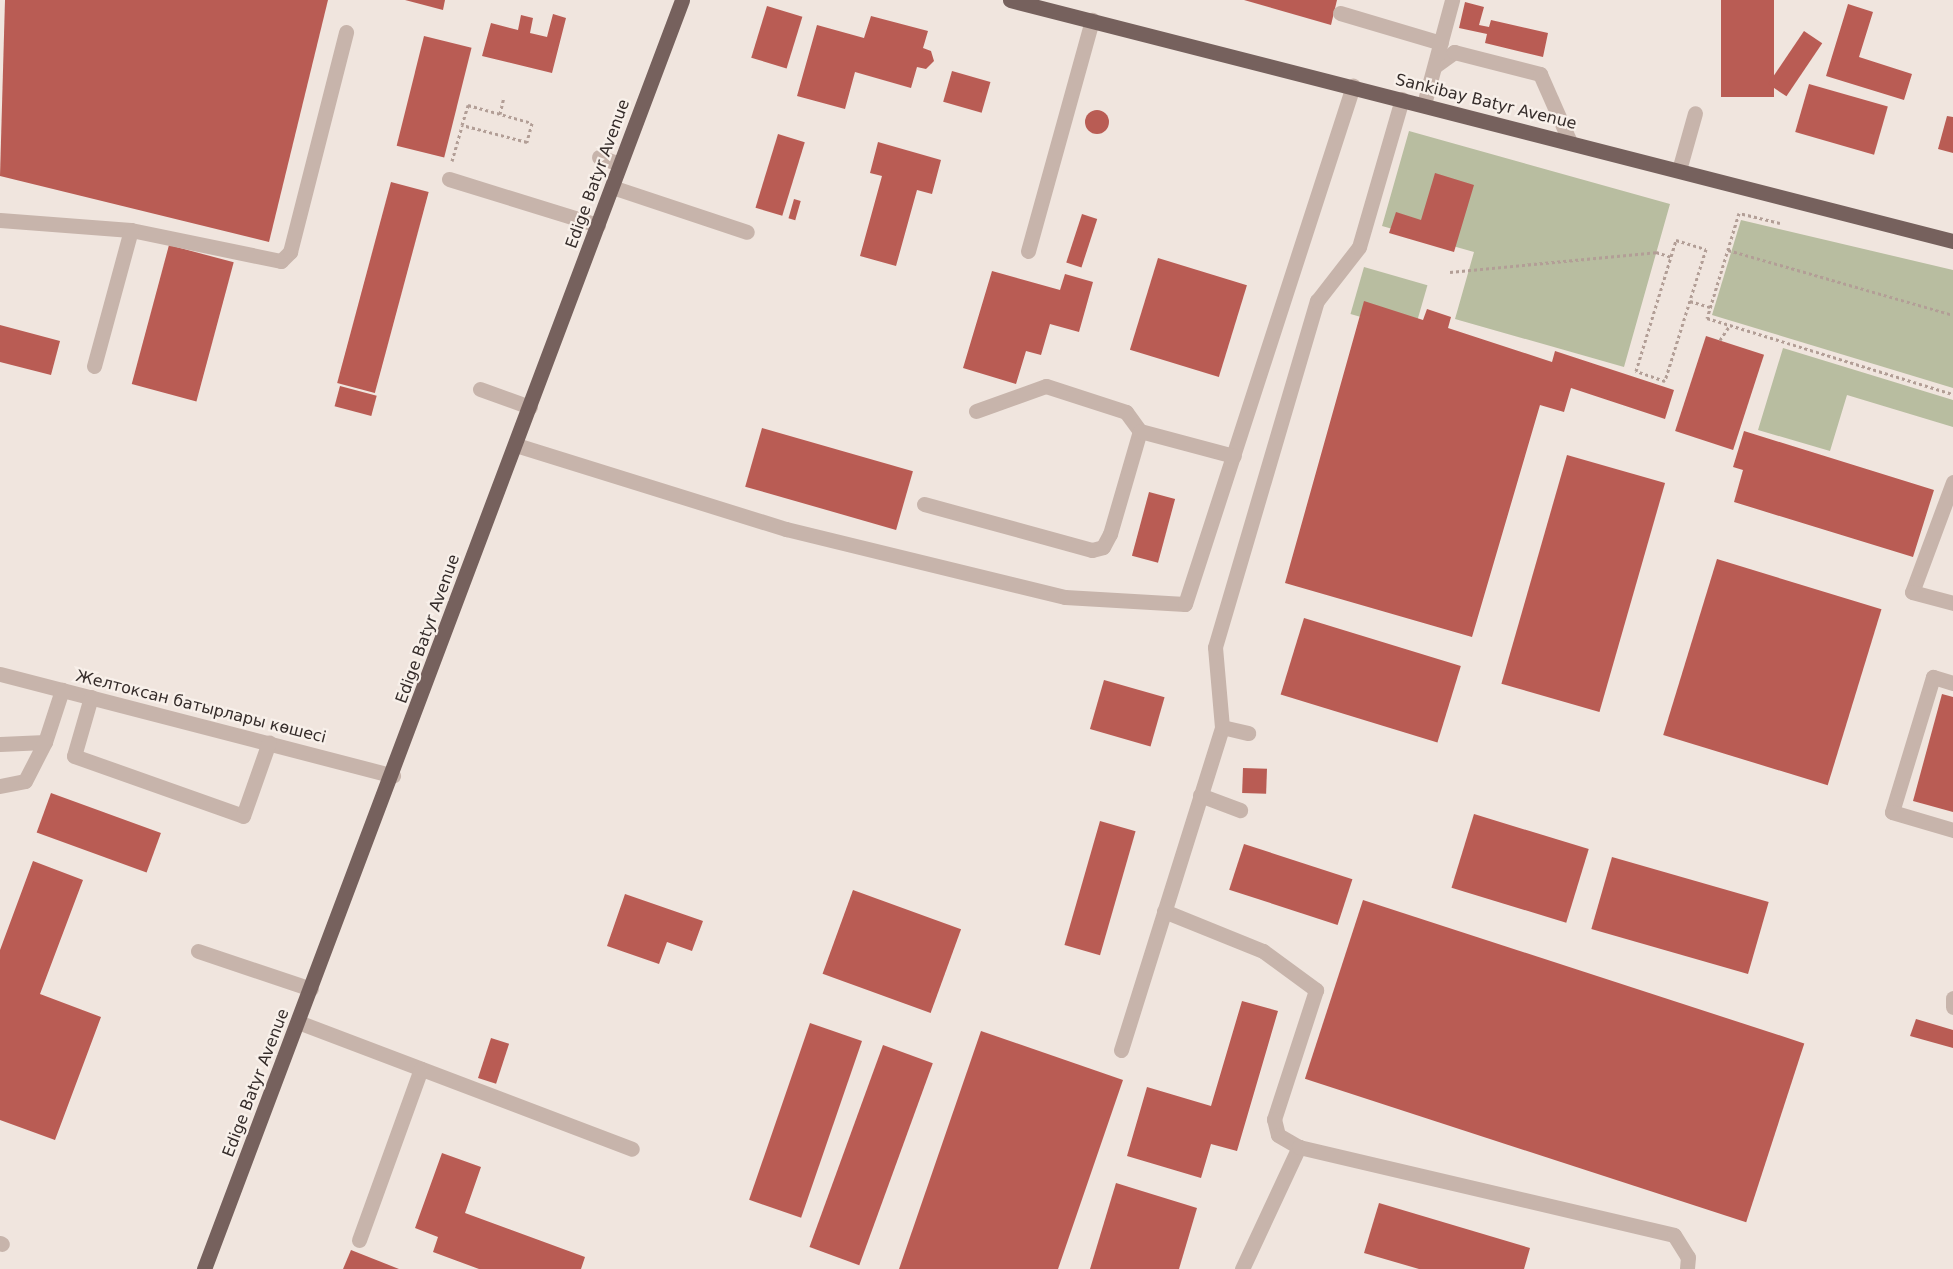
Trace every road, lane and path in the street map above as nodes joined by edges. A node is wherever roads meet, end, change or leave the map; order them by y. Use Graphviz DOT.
graph roads {
  1 [pos="682,0"];
  2 [pos="1451,0"];
  3 [pos="1017,1"];
  4 [pos="1340,13"];
  5 [pos="1092,20"];
  6 [pos="346,32"];
  7 [pos="1441,43"];
  8 [pos="1435,66"];
  9 [pos="1353,86"];
  10 [pos="504,98"];
  11 [pos="1402,99"];
  12 [pos="1424,104"];
  13 [pos="1695,113"];
  14 [pos="500,114"];
  15 [pos="462,125"];
  16 [pos="1570,142"];
  17 [pos="598,157"];
  18 [pos="452,161"];
  19 [pos="620,164"];
  20 [pos="1679,170"];
  21 [pos="449,179"];
  22 [pos="612,187"];
  23 [pos="0,220"];
  24 [pos="1780,223"];
  25 [pos="598,225"];
  26 [pos="131,230"];
  27 [pos="747,232"];
  28 [pos="1953,241"];
  29 [pos="1728,250"];
  30 [pos="1028,251"];
  31 [pos="1671,256"];
  32 [pos="1450,272"];
  33 [pos="1690,301"];
  34 [pos="1710,307"];
  35 [pos="1953,315"];
  36 [pos="1730,325"];
  37 [pos="1720,340"];
  38 [pos="94,366"];
  39 [pos="480,389"];
  40 [pos="1953,394"];
  41 [pos="530,407"];
  42 [pos="976,411"];
  43 [pos="1140,432"];
  44 [pos="516,445"];
  45 [pos="1234,456"];
  46 [pos="1953,482"];
  47 [pos="924,504"];
  48 [pos="1953,603"];
  49 [pos="0,674"];
  50 [pos="1953,683"];
  51 [pos="62,690"];
  52 [pos="91,697"];
  53 [pos="1222,727"];
  54 [pos="1248,733"];
  55 [pos="45,742"];
  56 [pos="269,742"];
  57 [pos="0,744"];
  58 [pos="393,776"];
  59 [pos="0,786"];
  60 [pos="1200,795"];
  61 [pos="1240,810"];
  62 [pos="1953,830"];
  63 [pos="1164,911"];
  64 [pos="198,951"];
  65 [pos="311,988"];
  66 [pos="1953,998"];
  67 [pos="1953,1007"];
  68 [pos="298,1022"];
  69 [pos="1121,1050"];
  70 [pos="421,1070"];
  71 [pos="1299,1147"];
  72 [pos="632,1149"];
  73 [pos="359,1240"];
  74 [pos="204,1269"];
  75 [pos="1242,1269"];
  76 [pos="1687,1269"];
  1 -- 19 [label="main road, Edige Batyr Avenue"];
  2 -- 7 [label="street"];
  3 -- 5 [label="main road, Sankibay Batyr Avenue"];
  4 -- 7 [label="street"];
  5 -- 9 [label="main road, Sankibay Batyr Avenue"];
  5 -- 30 [label="street"];
  6 -- 26 [label="street"];
  7 -- 8 [label="street"];
  8 -- 12 [label="street"];
  8 -- 16 [label="street"];
  9 -- 11 [label="main road, Sankibay Batyr Avenue"];
  9 -- 45 [label="street"];
  10 -- 14 [label="path"];
  11 -- 12 [label="main road, Sankibay Batyr Avenue"];
  11 -- 53 [label="street"];
  12 -- 16 [label="main road, Sankibay Batyr Avenue"];
  13 -- 20 [label="street"];
  14 -- 15 [label="path"];
  14 -- 15 [label="path"];
  15 -- 18 [label="path"];
  16 -- 20 [label="main road, Sankibay Batyr Avenue"];
  17 -- 19 [label="street"];
  19 -- 22 [label="main road, Edige Batyr Avenue"];
  20 -- 28 [label="main road, Sankibay Batyr Avenue"];
  21 -- 25 [label="street"];
  22 -- 25 [label="main road, Edige Batyr Avenue"];
  22 -- 27 [label="street"];
  23 -- 26 [label="street"];
  24 -- 29 [label="path"];
  25 -- 41 [label="main road, Edige Batyr Avenue"];
  26 -- 38 [label="street"];
  29 -- 34 [label="path"];
  29 -- 35 [label="path"];
  31 -- 32 [label="path"];
  31 -- 33 [label="path"];
  31 -- 33 [label="path"];
  33 -- 34 [label="path"];
  34 -- 36 [label="path"];
  36 -- 37 [label="path"];
  36 -- 40 [label="path"];
  39 -- 41 [label="street"];
  41 -- 44 [label="main road, Edige Batyr Avenue"];
  42 -- 43 [label="street"];
  43 -- 45 [label="street"];
  43 -- 47 [label="street"];
  44 -- 45 [label="street"];
  44 -- 58 [label="main road, Edige Batyr Avenue"];
  46 -- 48 [label="street"];
  49 -- 51 [label="street, Желтоксан батырлары көшесі"];
  50 -- 62 [label="street"];
  51 -- 52 [label="street, Желтоксан батырлары көшесі"];
  51 -- 55 [label="street"];
  52 -- 56 [label="street, Желтоксан батырлары көшесі"];
  52 -- 56 [label="street"];
  53 -- 54 [label="street"];
  53 -- 60 [label="street"];
  55 -- 57 [label="street"];
  55 -- 59 [label="street"];
  56 -- 58 [label="street, Желтоксан батырлары көшесі"];
  58 -- 65 [label="main road, Edige Batyr Avenue"];
  60 -- 61 [label="street"];
  60 -- 63 [label="street"];
  63 -- 69 [label="street"];
  63 -- 71 [label="street"];
  64 -- 65 [label="street"];
  65 -- 68 [label="main road, Edige Batyr Avenue"];
  66 -- 67 [label="street"];
  68 -- 70 [label="street"];
  68 -- 74 [label="main road, Edige Batyr Avenue"];
  70 -- 72 [label="street"];
  70 -- 73 [label="street"];
  71 -- 75 [label="street"];
  71 -- 76 [label="street"];
}
